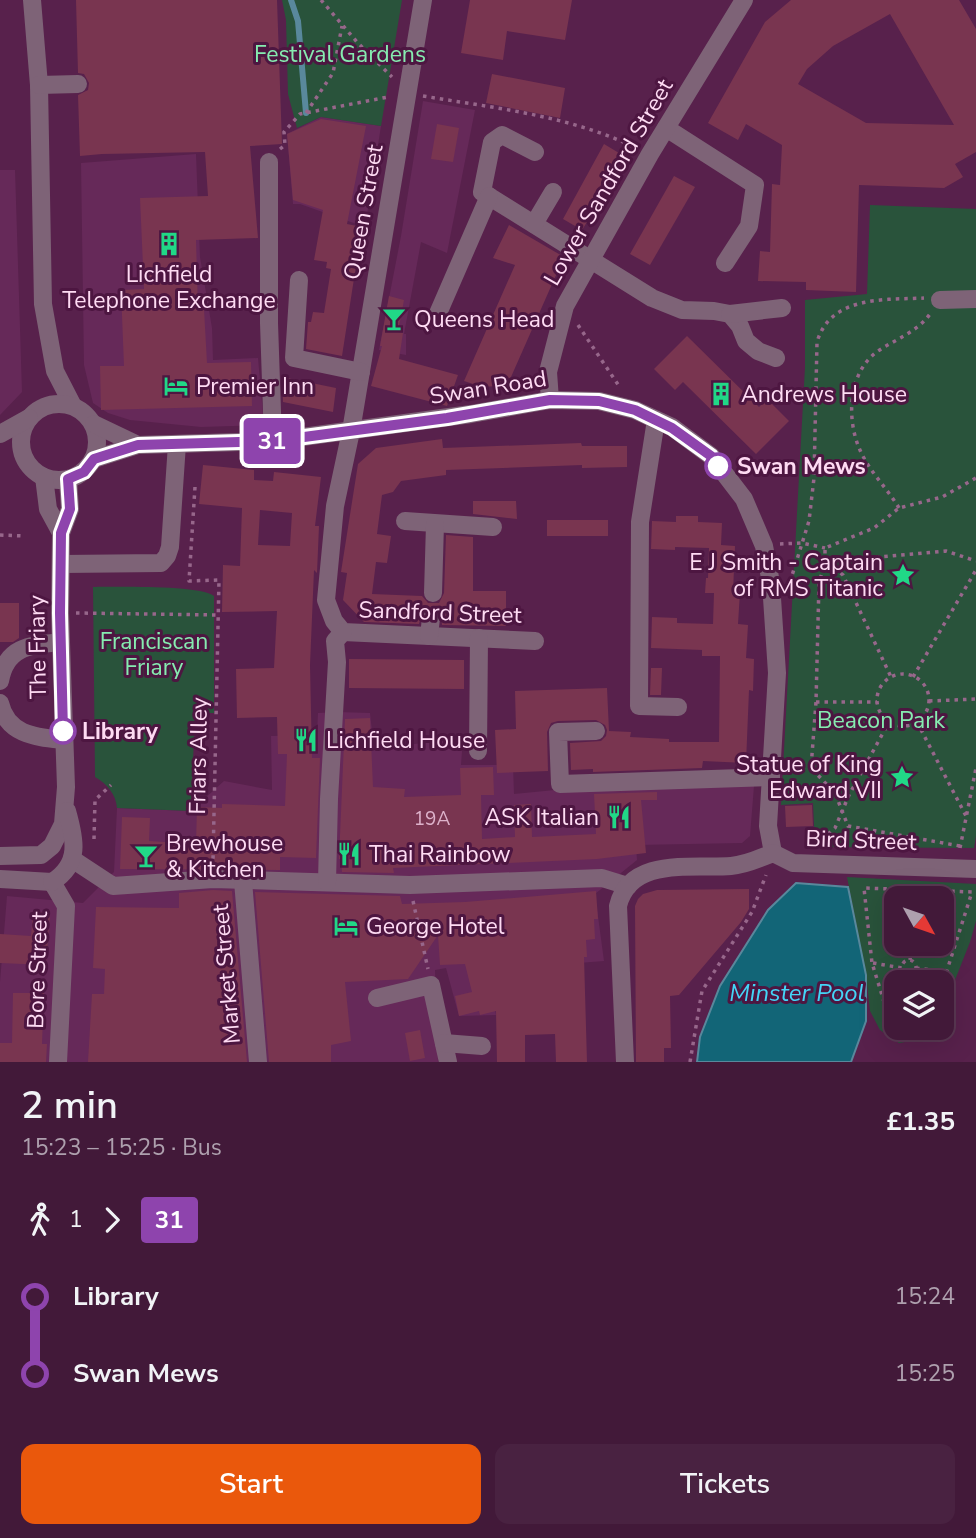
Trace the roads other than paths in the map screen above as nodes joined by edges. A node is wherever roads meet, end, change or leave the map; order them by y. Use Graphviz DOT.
graph roads {
  1 [pos="33,0"];
  2 [pos="423,0"];
  3 [pos="744,0"];
  4 [pos="78,84"];
  5 [pos="39,85"];
  6 [pos="666,128"];
  7 [pos="535,152"];
  8 [pos="269,162"];
  9 [pos="553,192"];
  10 [pos="489,196"];
  11 [pos="534,223"];
  12 [pos="592,259"];
  13 [pos="725,263"];
  14 [pos="299,280"];
  15 [pos="976,299"];
  16 [pos="940,300"];
  17 [pos="782,308"];
  18 [pos="730,314"];
  19 [pos="436,318"];
  20 [pos="776,358"];
  21 [pos="55,371"];
  22 [pos="361,372"];
  23 [pos="550,400"];
  24 [pos="46,406"];
  25 [pos="73,406"];
  26 [pos="29,418"];
  27 [pos="656,420"];
  28 [pos="93,424"];
  29 [pos="351,431"];
  30 [pos="0,434"];
  31 [pos="274,441"];
  32 [pos="0,444"];
  33 [pos="177,444"];
  34 [pos="138,445"];
  35 [pos="22,450"];
  36 [pos="94,459"];
  37 [pos="44,477"];
  38 [pos="68,479"];
  39 [pos="405,521"];
  40 [pos="435,524"];
  41 [pos="494,527"];
  42 [pos="61,533"];
  43 [pos="62,564"];
  44 [pos="433,593"];
  45 [pos="343,632"];
  46 [pos="478,638"];
  47 [pos="534,641"];
  48 [pos="61,642"];
  49 [pos="0,681"];
  50 [pos="0,704"];
  51 [pos="678,707"];
  52 [pos="596,731"];
  53 [pos="63,740"];
  54 [pos="478,751"];
  55 [pos="771,777"];
  56 [pos="65,803"];
  57 [pos="773,853"];
  58 [pos="0,856"];
  59 [pos="72,859"];
  60 [pos="976,869"];
  61 [pos="0,879"];
  62 [pos="243,881"];
  63 [pos="52,882"];
  64 [pos="327,882"];
  65 [pos="628,886"];
  66 [pos="377,998"];
  67 [pos="444,1043"];
  68 [pos="482,1046"];
  69 [pos="58,1062"];
  70 [pos="258,1062"];
  71 [pos="448,1062"];
  72 [pos="625,1062"];
  1 -- 5 [label="street"];
  2 -- 22 [label="street, Queen Street"];
  3 -- 6 [label="street, Lower Sandford Street"];
  4 -- 5 [label="street"];
  5 -- 21 [label="street"];
  6 -- 12 [label="street, Lower Sandford Street"];
  6 -- 13 [label="street"];
  7 -- 10 [label="street"];
  8 -- 31 [label="street"];
  9 -- 11 [label="street"];
  10 -- 11 [label="street"];
  10 -- 19 [label="street"];
  11 -- 12 [label="street"];
  12 -- 18 [label="street"];
  12 -- 23 [label="street, Lower Sandford Street"];
  14 -- 22 [label="street"];
  15 -- 16 [label="street"];
  17 -- 18 [label="street"];
  18 -- 20 [label="street"];
  21 -- 24 [label="street"];
  21 -- 25 [label="street"];
  22 -- 29 [label="street, Queen Street"];
  23 -- 27 [label="street, Swan Road"];
  23 -- 29 [label="street, Swan Road"];
  24 -- 25 [label="street"];
  24 -- 26 [label="street"];
  25 -- 28 [label="street"];
  26 -- 30 [label="street"];
  26 -- 35 [label="street"];
  27 -- 51 [label="street"];
  27 -- 55 [label="street, Swan Road"];
  28 -- 34 [label="street, Swan Road"];
  28 -- 36 [label="street"];
  29 -- 31 [label="street, Swan Road"];
  29 -- 45 [label="street, Sandford Street"];
  31 -- 33 [label="street, Swan Road"];
  32 -- 35 [label="street"];
  33 -- 34 [label="street, Swan Road"];
  33 -- 43 [label="street"];
  34 -- 36 [label="street, Swan Road"];
  35 -- 37 [label="street"];
  36 -- 38 [label="street"];
  37 -- 38 [label="street"];
  37 -- 42 [label="street, The Friary"];
  38 -- 42 [label="street, The Friary"];
  39 -- 40 [label="street"];
  40 -- 41 [label="street"];
  40 -- 44 [label="street"];
  42 -- 43 [label="street, The Friary"];
  43 -- 48 [label="street, The Friary"];
  45 -- 46 [label="street, Sandford Street"];
  45 -- 64 [label="street, Sandford Street"];
  46 -- 47 [label="street, Sandford Street"];
  46 -- 54 [label="street"];
  48 -- 49 [label="street"];
  48 -- 53 [label="street, The Friary"];
  50 -- 53 [label="street"];
  52 -- 55 [label="street"];
  53 -- 56 [label="street, The Friary"];
  55 -- 57 [label="street, Swan Road"];
  56 -- 58 [label="street, The Friary"];
  56 -- 59 [label="street, The Friary"];
  57 -- 60 [label="street, Bird Street"];
  57 -- 65 [label="street, Bird Street"];
  59 -- 62 [label="street"];
  59 -- 63 [label="street"];
  61 -- 63 [label="street"];
  62 -- 64 [label="street"];
  62 -- 70 [label="street, Market Street"];
  63 -- 69 [label="street, Bore Street"];
  64 -- 65 [label="street"];
  65 -- 72 [label="street"];
  66 -- 67 [label="street"];
  67 -- 68 [label="street"];
  67 -- 71 [label="street"];
}
